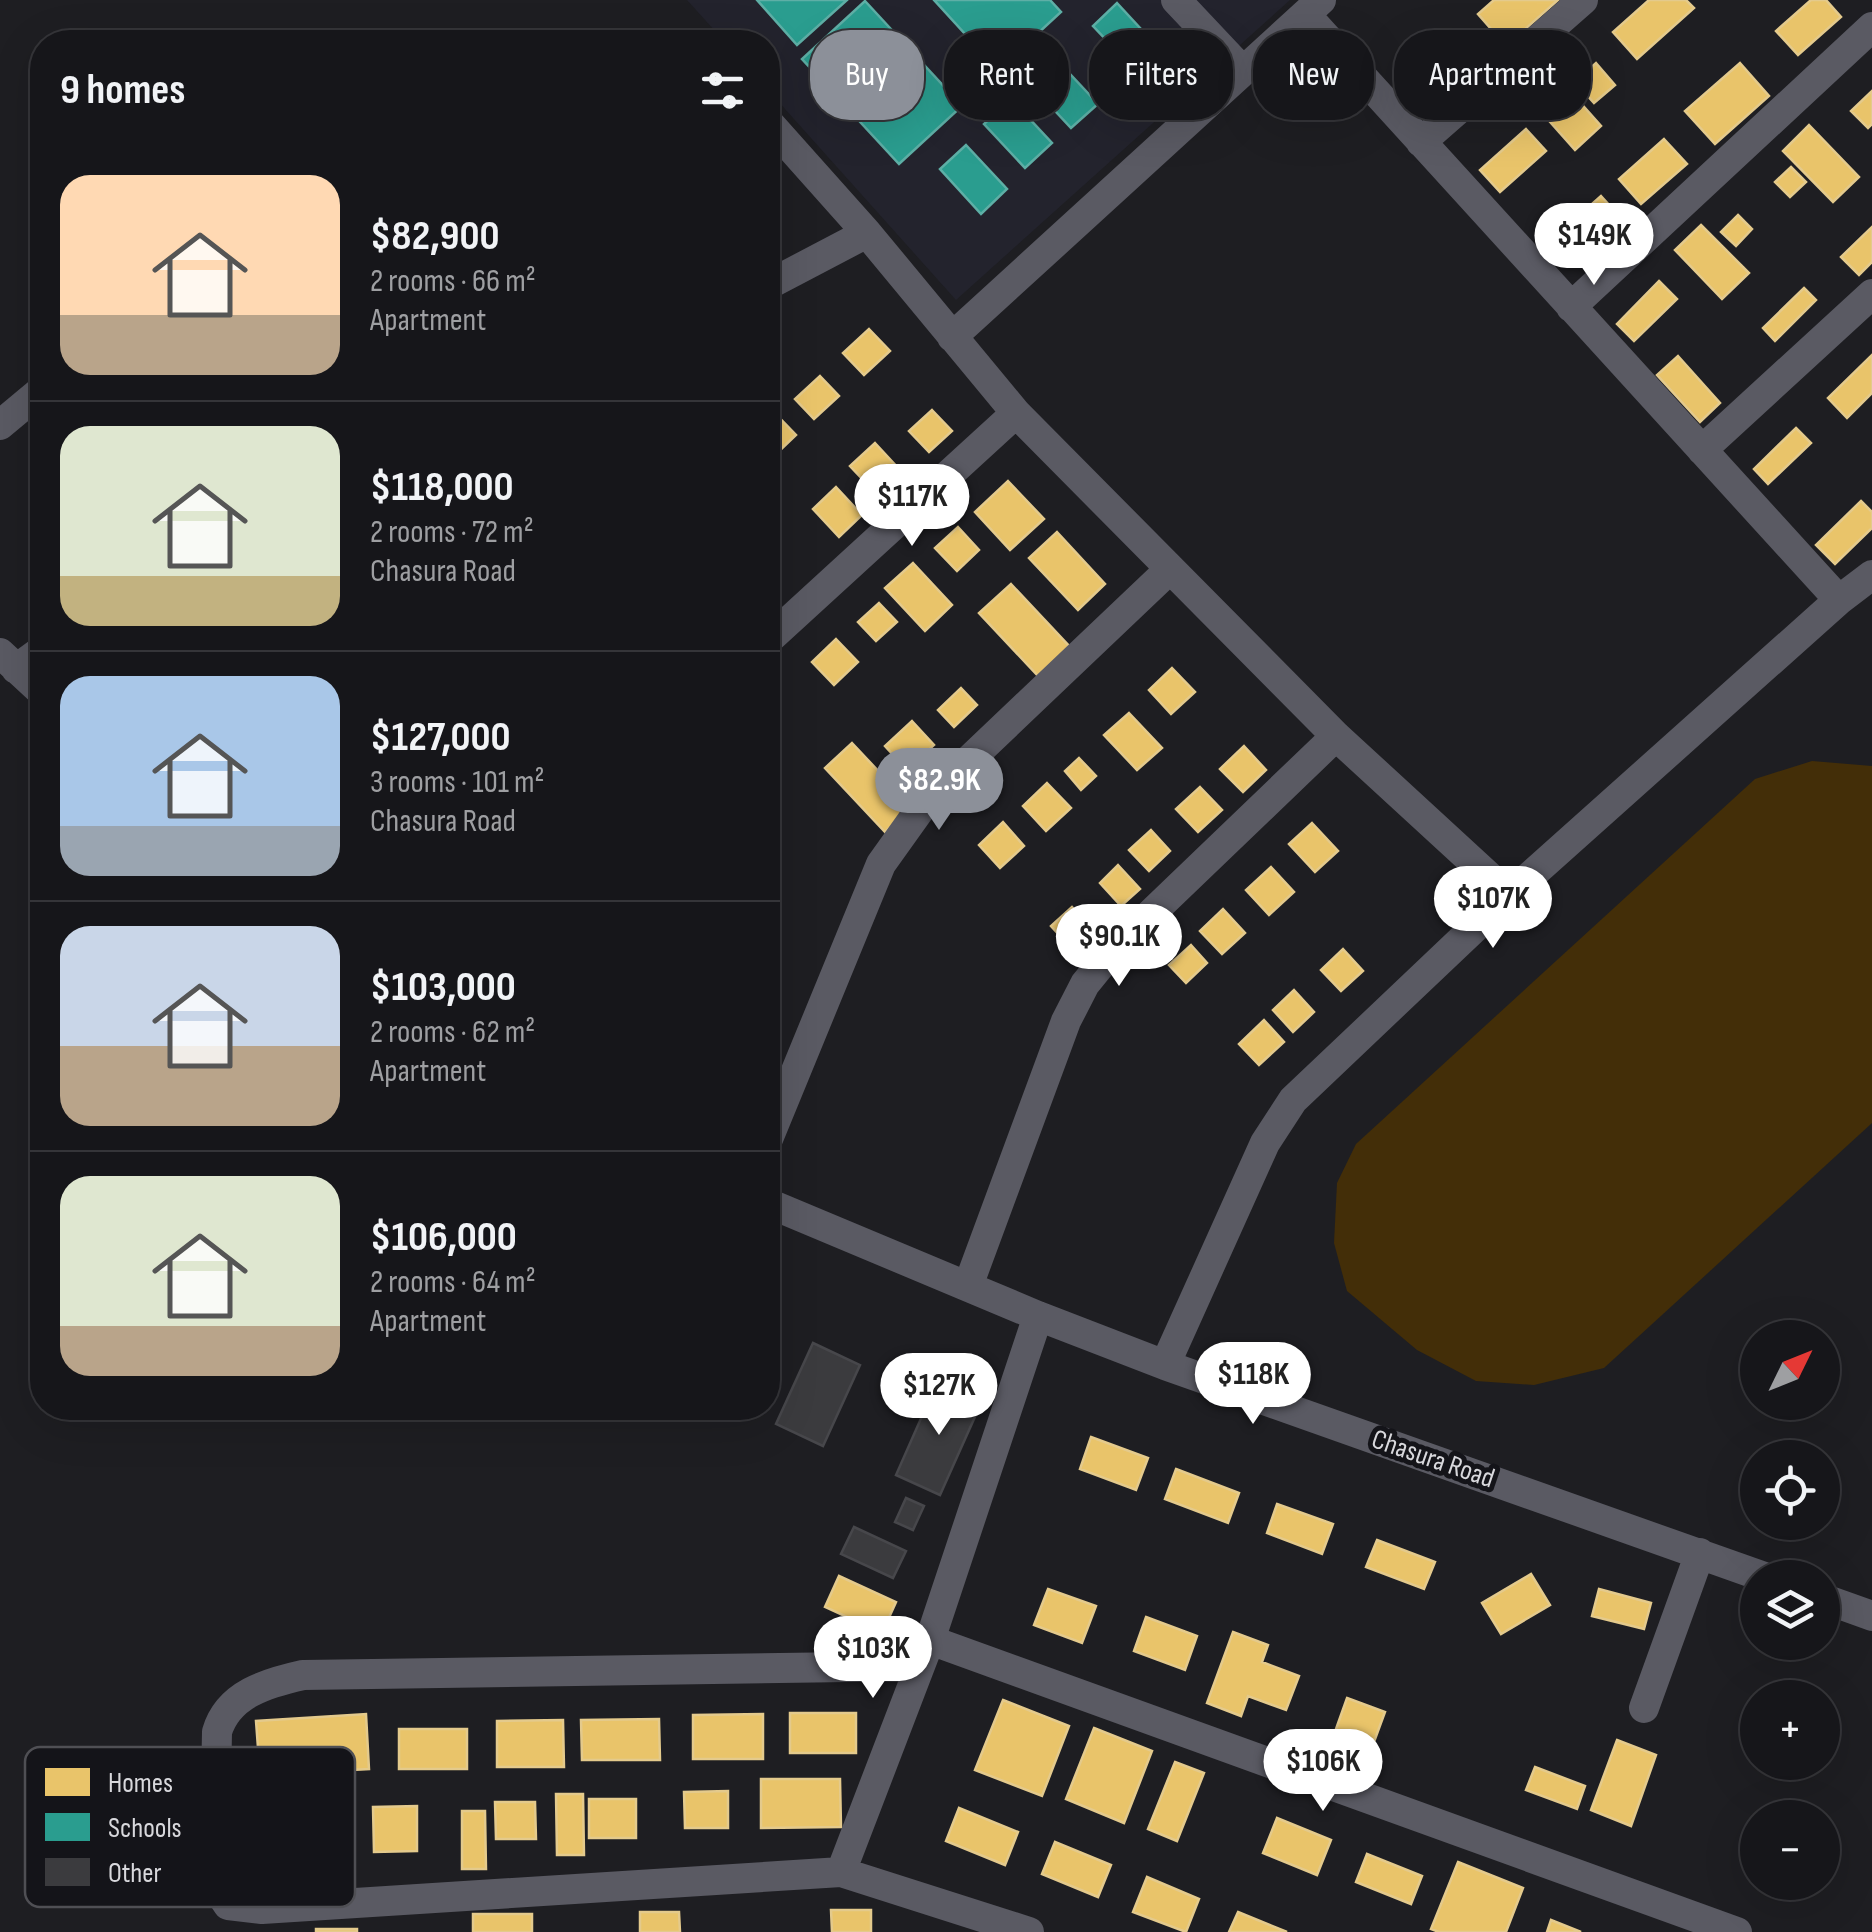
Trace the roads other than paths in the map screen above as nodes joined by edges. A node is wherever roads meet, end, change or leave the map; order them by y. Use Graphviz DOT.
graph roads {
  1 [pos="1176,0"];
  2 [pos="1583,0"];
  3 [pos="1314,7"];
  4 [pos="1872,27"];
  5 [pos="1242,70"];
  6 [pos="780,135"];
  7 [pos="1421,142"];
  8 [pos="867,233"];
  9 [pos="780,279"];
  10 [pos="1872,294"];
  11 [pos="1571,307"];
  12 [pos="952,336"];
  13 [pos="30,400"];
  14 [pos="1016,414"];
  15 [pos="0,425"];
  16 [pos="1702,450"];
  17 [pos="1170,569"];
  18 [pos="1872,575"];
  19 [pos="1838,600"];
  20 [pos="780,629"];
  21 [pos="8,661"];
  22 [pos="30,681"];
  23 [pos="1336,736"];
  24 [pos="1509,895"];
  25 [pos="780,1110"];
  26 [pos="780,1209"];
  27 [pos="968,1286"];
  28 [pos="1038,1316"];
  29 [pos="1165,1365"];
  30 [pos="1700,1553"];
  31 [pos="1740,1568"];
  32 [pos="1840,1604"];
  33 [pos="1872,1616"];
  34 [pos="924,1653"];
  35 [pos="1644,1708"];
  36 [pos="217,1747"];
  37 [pos="841,1872"];
  38 [pos="355,1903"];
  39 [pos="239,1907"];
  40 [pos="293,1907"];
  41 [pos="1015,1930"];
  42 [pos="1736,1932"];
  1 -- 5 [label="street"];
  2 -- 7 [label="street"];
  3 -- 5 [label="street"];
  3 -- 7 [label="street"];
  4 -- 11 [label="street"];
  5 -- 12 [label="street"];
  6 -- 8 [label="street"];
  7 -- 11 [label="street"];
  8 -- 9 [label="street"];
  8 -- 12 [label="street"];
  10 -- 16 [label="street"];
  11 -- 16 [label="street"];
  12 -- 14 [label="street"];
  13 -- 15 [label="street"];
  14 -- 17 [label="street"];
  14 -- 20 [label="street"];
  16 -- 19 [label="street"];
  17 -- 23 [label="street"];
  17 -- 25 [label="street"];
  18 -- 19 [label="street"];
  19 -- 24 [label="street"];
  21 -- 22 [label="street"];
  23 -- 24 [label="street"];
  23 -- 27 [label="street"];
  24 -- 29 [label="street"];
  26 -- 27 [label="street, Chasura Road"];
  27 -- 28 [label="street, Chasura Road"];
  28 -- 29 [label="street, Chasura Road"];
  28 -- 34 [label="street"];
  29 -- 30 [label="street, Chasura Road"];
  30 -- 31 [label="street, Chasura Road"];
  30 -- 35 [label="street"];
  32 -- 33 [label="street"];
  34 -- 36 [label="street"];
  34 -- 37 [label="street"];
  34 -- 42 [label="street"];
  37 -- 38 [label="street"];
  37 -- 41 [label="street"];
  39 -- 40 [label="street"];
}
